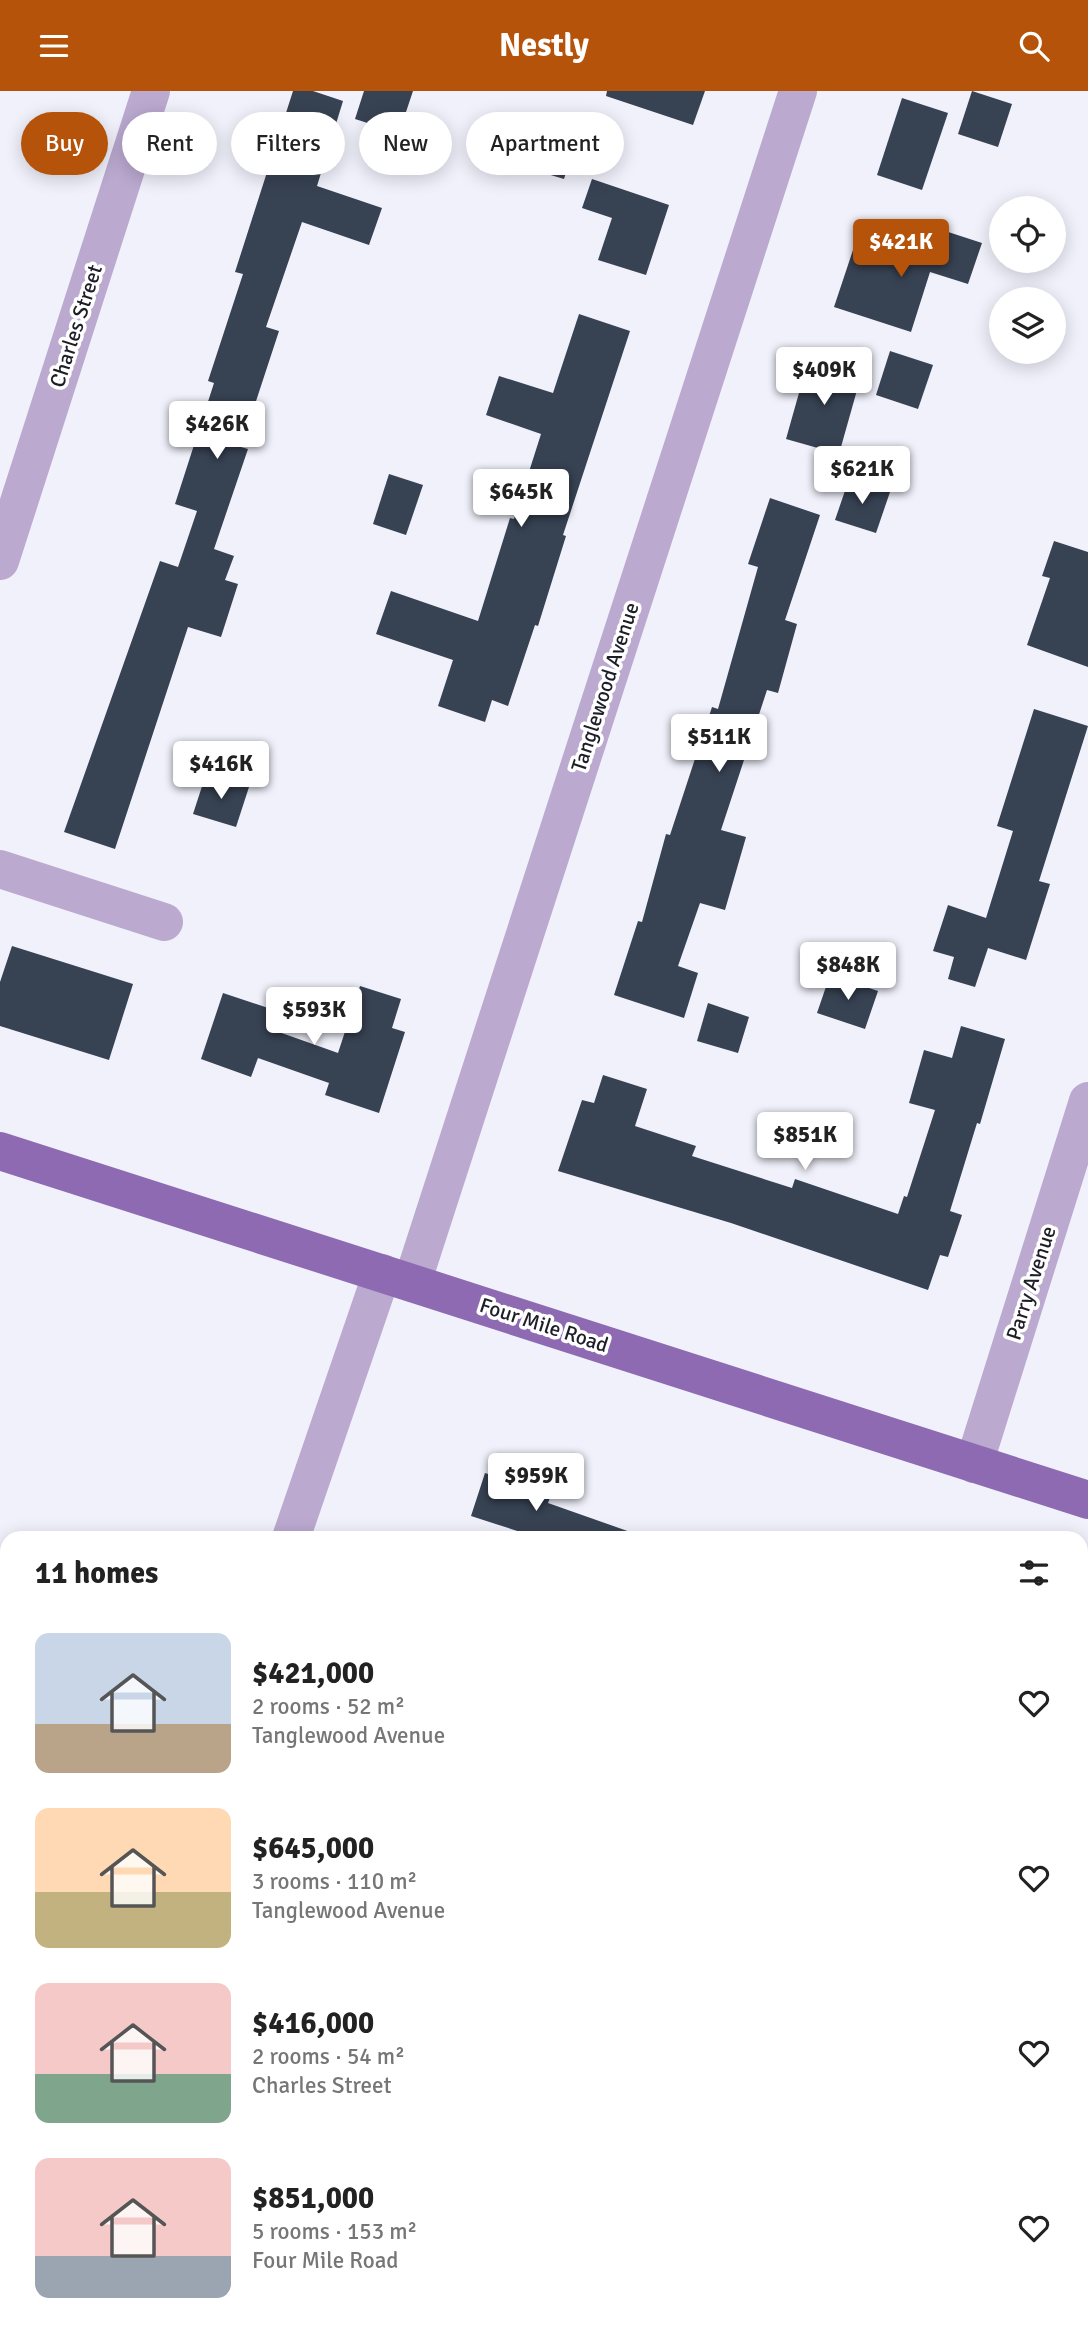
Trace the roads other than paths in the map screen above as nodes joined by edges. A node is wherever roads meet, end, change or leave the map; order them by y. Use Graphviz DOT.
graph roads {
  1 [pos="151,91"];
  2 [pos="798,91"];
  3 [pos="0,561"];
  4 [pos="0,869"];
  5 [pos="163,922"];
  6 [pos="1088,1101"];
  7 [pos="0,1151"];
  8 [pos="397,1278"];
  9 [pos="974,1464"];
  10 [pos="1088,1500"];
  11 [pos="294,1531"];
  1 -- 3 [label="street, Charles Street"];
  2 -- 8 [label="street, Tanglewood Avenue"];
  4 -- 5 [label="street"];
  6 -- 9 [label="street, Parry Avenue"];
  7 -- 8 [label="main road, Four Mile Road"];
  8 -- 9 [label="main road, Four Mile Road"];
  8 -- 11 [label="street, Tanglewood Avenue"];
  9 -- 10 [label="main road, Four Mile Road"];
}
